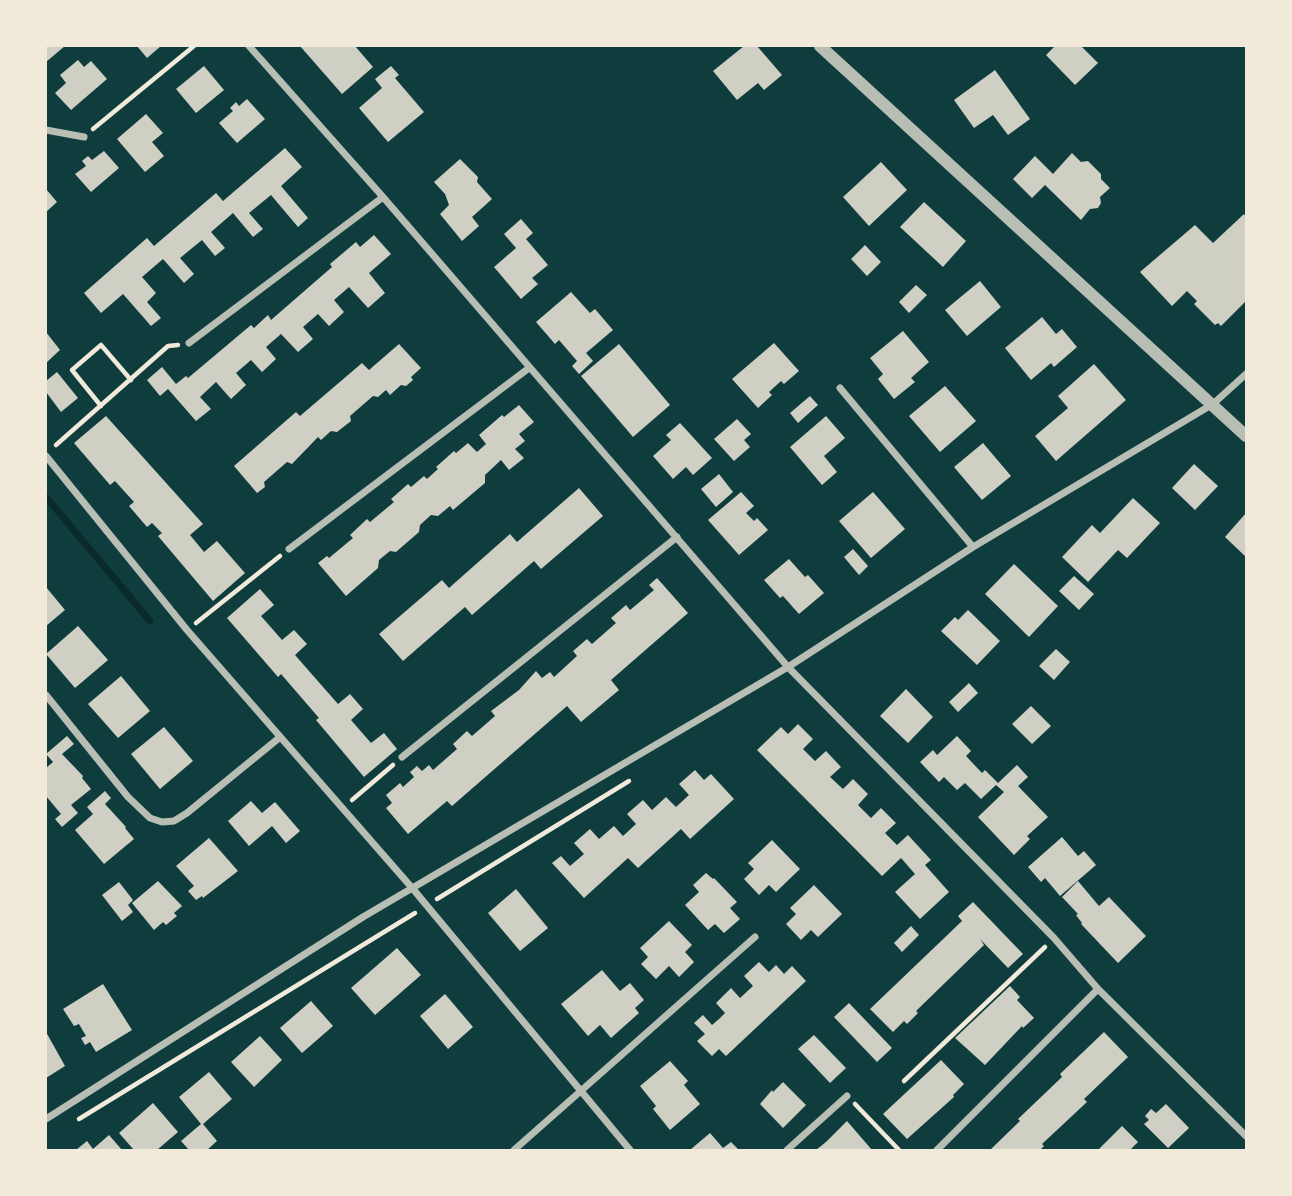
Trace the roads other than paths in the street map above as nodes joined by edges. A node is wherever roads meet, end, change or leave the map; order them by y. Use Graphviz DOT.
graph roads {
  1 [pos="249,46"];
  2 [pos="820,46"];
  3 [pos="46,130"];
  4 [pos="84,136"];
  5 [pos="383,197"];
  6 [pos="189,343"];
  7 [pos="529,368"];
  8 [pos="1247,374"];
  9 [pos="840,388"];
  10 [pos="1213,404"];
  11 [pos="1247,436"];
  12 [pos="46,456"];
  13 [pos="677,537"];
  14 [pos="973,547"];
  15 [pos="289,550"];
  16 [pos="788,667"];
  17 [pos="46,695"];
  18 [pos="279,738"];
  19 [pos="402,757"];
  20 [pos="413,889"];
  21 [pos="755,936"];
  22 [pos="1098,989"];
  23 [pos="580,1093"];
  24 [pos="847,1096"];
  25 [pos="46,1119"];
  26 [pos="1247,1136"];
  27 [pos="514,1150"];
  28 [pos="630,1150"];
  29 [pos="787,1150"];
  30 [pos="936,1150"];
  1 -- 5 [label="street"];
  2 -- 10 [label="street"];
  3 -- 4 [label="street"];
  5 -- 6 [label="street"];
  5 -- 7 [label="street"];
  7 -- 13 [label="street"];
  7 -- 15 [label="street"];
  8 -- 10 [label="street"];
  9 -- 14 [label="street"];
  10 -- 11 [label="street"];
  10 -- 14 [label="street"];
  12 -- 18 [label="street"];
  13 -- 16 [label="street"];
  13 -- 19 [label="street"];
  14 -- 16 [label="street"];
  16 -- 20 [label="street"];
  16 -- 22 [label="street"];
  17 -- 18 [label="street"];
  18 -- 20 [label="street"];
  20 -- 23 [label="street"];
  20 -- 25 [label="street"];
  21 -- 23 [label="street"];
  22 -- 26 [label="street"];
  22 -- 30 [label="street"];
  23 -- 27 [label="street"];
  23 -- 28 [label="street"];
  24 -- 29 [label="street"];
}
